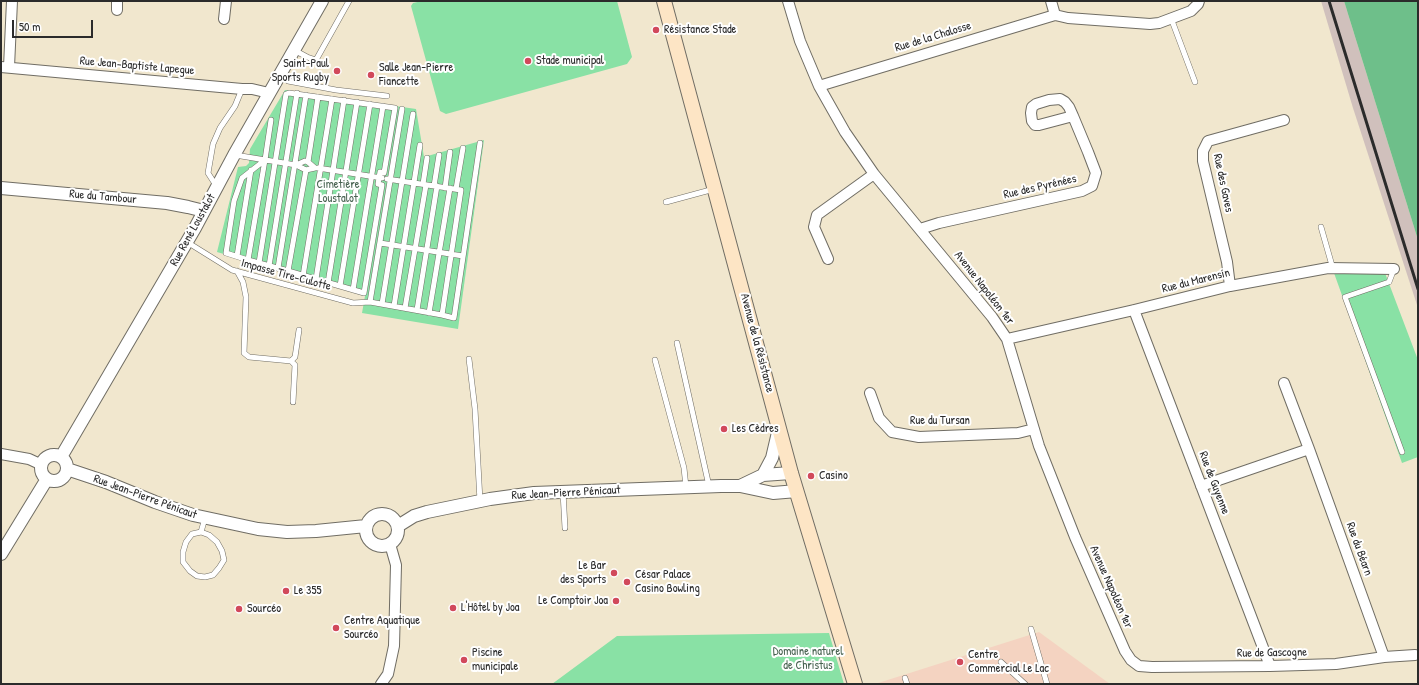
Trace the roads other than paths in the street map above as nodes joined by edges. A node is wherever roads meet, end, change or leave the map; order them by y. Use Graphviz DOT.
graph roads {
  1 [pos="12,1"];
  2 [pos="226,1"];
  3 [pos="322,1"];
  4 [pos="349,1"];
  5 [pos="664,1"];
  6 [pos="788,1"];
  7 [pos="1051,1"];
  8 [pos="1199,1"];
  9 [pos="1055,15"];
  10 [pos="1171,18"];
  11 [pos="224,19"];
  12 [pos="294,50"];
  13 [pos="5,67"];
  14 [pos="279,76"];
  15 [pos="1195,82"];
  16 [pos="820,86"];
  17 [pos="242,89"];
  18 [pos="269,93"];
  19 [pos="297,93"];
  20 [pos="306,95"];
  21 [pos="387,96"];
  22 [pos="318,97"];
  23 [pos="332,99"];
  24 [pos="344,100"];
  25 [pos="357,102"];
  26 [pos="370,104"];
  27 [pos="383,106"];
  28 [pos="402,109"];
  29 [pos="413,114"];
  30 [pos="1073,116"];
  31 [pos="271,120"];
  32 [pos="1284,120"];
  33 [pos="480,144"];
  34 [pos="420,145"];
  35 [pos="463,148"];
  36 [pos="450,152"];
  37 [pos="234,155"];
  38 [pos="439,155"];
  39 [pos="427,158"];
  40 [pos="265,160"];
  41 [pos="275,162"];
  42 [pos="308,162"];
  43 [pos="285,163"];
  44 [pos="295,165"];
  45 [pos="318,168"];
  46 [pos="251,170"];
  47 [pos="306,170"];
  48 [pos="333,170"];
  49 [pos="345,172"];
  50 [pos="359,174"];
  51 [pos="874,174"];
  52 [pos="371,176"];
  53 [pos="385,178"];
  54 [pos="402,181"];
  55 [pos="414,183"];
  56 [pos="424,184"];
  57 [pos="436,186"];
  58 [pos="1,188"];
  59 [pos="217,188"];
  60 [pos="448,188"];
  61 [pos="715,189"];
  62 [pos="459,190"];
  63 [pos="473,192"];
  64 [pos="666,202"];
  65 [pos="204,211"];
  66 [pos="1321,227"];
  67 [pos="920,229"];
  68 [pos="187,242"];
  69 [pos="380,243"];
  70 [pos="392,245"];
  71 [pos="403,247"];
  72 [pos="415,249"];
  73 [pos="427,251"];
  74 [pos="439,252"];
  75 [pos="451,254"];
  76 [pos="237,256"];
  77 [pos="463,256"];
  78 [pos="828,259"];
  79 [pos="248,260"];
  80 [pos="259,263"];
  81 [pos="269,266"];
  82 [pos="278,268"];
  83 [pos="1334,268"];
  84 [pos="1394,269"];
  85 [pos="237,271"];
  86 [pos="288,271"];
  87 [pos="303,276"];
  88 [pos="316,280"];
  89 [pos="328,283"];
  90 [pos="340,286"];
  91 [pos="1230,286"];
  92 [pos="353,290"];
  93 [pos="370,302"];
  94 [pos="382,304"];
  95 [pos="394,306"];
  96 [pos="405,308"];
  97 [pos="417,310"];
  98 [pos="1134,310"];
  99 [pos="429,313"];
  100 [pos="442,315"];
  101 [pos="300,330"];
  102 [pos="1007,339"];
  103 [pos="677,343"];
  104 [pos="469,359"];
  105 [pos="655,360"];
  106 [pos="291,361"];
  107 [pos="1284,383"];
  108 [pos="870,392"];
  109 [pos="293,402"];
  110 [pos="779,428"];
  111 [pos="1034,429"];
  112 [pos="1309,449"];
  113 [pos="1402,452"];
  114 [pos="1,454"];
  115 [pos="60,457"];
  116 [pos="42,465"];
  117 [pos="67,469"];
  118 [pos="791,472"];
  119 [pos="763,475"];
  120 [pos="47,479"];
  121 [pos="709,486"];
  122 [pos="740,486"];
  123 [pos="1201,486"];
  124 [pos="686,487"];
  125 [pos="797,491"];
  126 [pos="563,492"];
  127 [pos="480,500"];
  128 [pos="205,518"];
  129 [pos="366,526"];
  130 [pos="398,526"];
  131 [pos="565,528"];
  132 [pos="200,532"];
  133 [pos="390,544"];
  134 [pos="1,554"];
  135 [pos="1031,629"];
  136 [pos="1415,655"];
  137 [pos="1384,657"];
  138 [pos="1131,660"];
  139 [pos="1001,662"];
  140 [pos="1270,666"];
  141 [pos="905,678"];
  142 [pos="381,684"];
  143 [pos="854,684"];
  144 [pos="907,684"];
  145 [pos="1025,684"];
  146 [pos="1047,684"];
  1 -- 13 [label="street"];
  2 -- 11 [label="street"];
  3 -- 12 [label="street, Rue René Loustalot"];
  4 -- 12 [label="lane"];
  5 -- 61 [label="main road, Avenue de la Résistance"];
  6 -- 16 [label="street, Avenue Napoléon 1er"];
  7 -- 9 [label="street"];
  8 -- 10 [label="street, Rue de la Chalosse"];
  9 -- 10 [label="street, Rue de la Chalosse"];
  9 -- 16 [label="street, Rue de la Chalosse"];
  10 -- 15 [label="lane"];
  12 -- 14 [label="street, Rue René Loustalot"];
  13 -- 17 [label="street, Rue Jean-Baptiste Lapegue"];
  14 -- 18 [label="street, Rue René Loustalot"];
  14 -- 21 [label="lane"];
  16 -- 51 [label="street, Avenue Napoléon 1er"];
  17 -- 18 [label="street, Rue Jean-Baptiste Lapegue"];
  17 -- 59 [label="lane"];
  18 -- 37 [label="street, Rue René Loustalot"];
  19 -- 20 [label="lane"];
  19 -- 41 [label="lane"];
  19 -- 43 [label="lane"];
  20 -- 22 [label="lane"];
  20 -- 44 [label="lane"];
  22 -- 23 [label="lane"];
  22 -- 42 [label="lane"];
  23 -- 24 [label="lane"];
  23 -- 45 [label="lane"];
  24 -- 25 [label="lane"];
  24 -- 48 [label="lane"];
  25 -- 26 [label="lane"];
  25 -- 49 [label="lane"];
  26 -- 27 [label="lane"];
  26 -- 50 [label="lane"];
  27 -- 52 [label="lane"];
  27 -- 53 [label="lane"];
  28 -- 53 [label="lane"];
  29 -- 54 [label="lane"];
  30 -- 67 [label="street, Rue des Pyrénées"];
  31 -- 40 [label="lane"];
  32 -- 91 [label="street, Rue des Gaves"];
  33 -- 63 [label="lane"];
  34 -- 55 [label="lane"];
  35 -- 62 [label="lane"];
  36 -- 60 [label="lane"];
  37 -- 40 [label="lane"];
  37 -- 59 [label="street, Rue René Loustalot"];
  38 -- 57 [label="lane"];
  39 -- 56 [label="lane"];
  40 -- 41 [label="lane"];
  40 -- 46 [label="lane"];
  40 -- 79 [label="lane"];
  41 -- 43 [label="lane"];
  41 -- 80 [label="lane"];
  42 -- 44 [label="lane"];
  42 -- 45 [label="lane"];
  43 -- 44 [label="lane"];
  43 -- 81 [label="lane"];
  44 -- 47 [label="lane"];
  44 -- 82 [label="lane"];
  45 -- 47 [label="lane"];
  45 -- 48 [label="lane"];
  45 -- 87 [label="lane"];
  46 -- 76 [label="lane"];
  46 -- 76 [label="lane"];
  47 -- 86 [label="lane"];
  48 -- 49 [label="lane"];
  48 -- 88 [label="lane"];
  49 -- 50 [label="lane"];
  49 -- 89 [label="lane"];
  50 -- 52 [label="lane"];
  50 -- 90 [label="lane"];
  51 -- 67 [label="street, Avenue Napoléon 1er"];
  51 -- 78 [label="street"];
  52 -- 53 [label="lane"];
  52 -- 92 [label="lane"];
  53 -- 54 [label="lane"];
  53 -- 69 [label="lane"];
  53 -- 92 [label="lane"];
  54 -- 55 [label="lane"];
  54 -- 70 [label="lane"];
  55 -- 56 [label="lane"];
  55 -- 71 [label="lane"];
  56 -- 57 [label="lane"];
  56 -- 72 [label="lane"];
  57 -- 60 [label="lane"];
  57 -- 73 [label="lane"];
  58 -- 65 [label="street, Rue du Tambour"];
  59 -- 65 [label="street, Rue René Loustalot"];
  60 -- 62 [label="lane"];
  60 -- 74 [label="lane"];
  61 -- 64 [label="lane"];
  61 -- 110 [label="main road, Avenue de la Résistance"];
  62 -- 63 [label="lane"];
  62 -- 75 [label="lane"];
  63 -- 77 [label="lane"];
  65 -- 68 [label="street, Rue René Loustalot"];
  66 -- 83 [label="lane"];
  67 -- 102 [label="street, Avenue Napoléon 1er"];
  68 -- 85 [label="lane, Impasse Tire-Culotte"];
  68 -- 115 [label="street, Rue René Loustalot"];
  69 -- 70 [label="lane"];
  69 -- 93 [label="lane"];
  70 -- 71 [label="lane"];
  70 -- 94 [label="lane"];
  71 -- 72 [label="lane"];
  71 -- 95 [label="lane"];
  72 -- 73 [label="lane"];
  72 -- 96 [label="lane"];
  73 -- 74 [label="lane"];
  73 -- 97 [label="lane"];
  74 -- 75 [label="lane"];
  74 -- 99 [label="lane"];
  75 -- 77 [label="lane"];
  75 -- 100 [label="lane"];
  76 -- 79 [label="lane"];
  77 -- 100 [label="lane"];
  79 -- 80 [label="lane"];
  80 -- 81 [label="lane"];
  81 -- 82 [label="lane"];
  82 -- 86 [label="lane"];
  83 -- 84 [label="street, Rue du Marensin"];
  83 -- 91 [label="street, Rue du Marensin"];
  84 -- 113 [label="lane"];
  85 -- 93 [label="lane, Impasse Tire-Culotte"];
  85 -- 106 [label="lane"];
  86 -- 87 [label="lane"];
  87 -- 88 [label="lane"];
  88 -- 89 [label="lane"];
  89 -- 90 [label="lane"];
  90 -- 92 [label="lane"];
  91 -- 98 [label="street, Rue du Marensin"];
  93 -- 94 [label="lane"];
  94 -- 95 [label="lane"];
  95 -- 96 [label="lane"];
  96 -- 97 [label="lane"];
  97 -- 99 [label="lane"];
  98 -- 102 [label="street, Rue du Marensin"];
  98 -- 123 [label="street, Rue de Guyenne"];
  99 -- 100 [label="lane"];
  101 -- 106 [label="lane"];
  102 -- 111 [label="street, Avenue Napoléon 1er"];
  103 -- 121 [label="lane"];
  104 -- 127 [label="lane"];
  105 -- 124 [label="lane"];
  106 -- 109 [label="lane"];
  107 -- 112 [label="street, Rue du Béarn"];
  108 -- 111 [label="street, Rue du Tursan"];
  110 -- 118 [label="main road, Avenue de la Résistance"];
  110 -- 119 [label="street"];
  111 -- 138 [label="street, Avenue Napoléon 1er"];
  112 -- 123 [label="street"];
  112 -- 137 [label="street, Rue du Béarn"];
  114 -- 116 [label="street"];
  115 -- 116 [label="street"];
  115 -- 117 [label="street"];
  116 -- 120 [label="street"];
  117 -- 120 [label="street"];
  117 -- 128 [label="street, Rue Jean-Pierre Pénicaut"];
  118 -- 119 [label="street, Rue Jean-Pierre Pénicaut"];
  118 -- 125 [label="main road, Avenue de la Résistance"];
  119 -- 122 [label="street, Rue Jean-Pierre Pénicaut"];
  120 -- 134 [label="street"];
  121 -- 122 [label="street, Rue Jean-Pierre Pénicaut"];
  121 -- 124 [label="street, Rue Jean-Pierre Pénicaut"];
  122 -- 125 [label="street, Rue Jean-Pierre Pénicaut"];
  123 -- 140 [label="street, Rue de Guyenne"];
  124 -- 126 [label="street, Rue Jean-Pierre Pénicaut"];
  125 -- 143 [label="main road, Avenue de la Résistance"];
  126 -- 127 [label="street, Rue Jean-Pierre Pénicaut"];
  126 -- 131 [label="lane"];
  127 -- 130 [label="street, Rue Jean-Pierre Pénicaut"];
  128 -- 129 [label="street, Rue Jean-Pierre Pénicaut"];
  128 -- 132 [label="lane"];
  129 -- 130 [label="street"];
  129 -- 133 [label="street"];
  130 -- 133 [label="street"];
  132 -- 132 [label="lane"];
  133 -- 142 [label="street"];
  135 -- 146 [label="lane"];
  136 -- 137 [label="street, Rue de Gascogne"];
  137 -- 140 [label="street, Rue de Gascogne"];
  138 -- 140 [label="street, Rue de Gascogne"];
  139 -- 145 [label="lane"];
  141 -- 144 [label="lane"];
}
